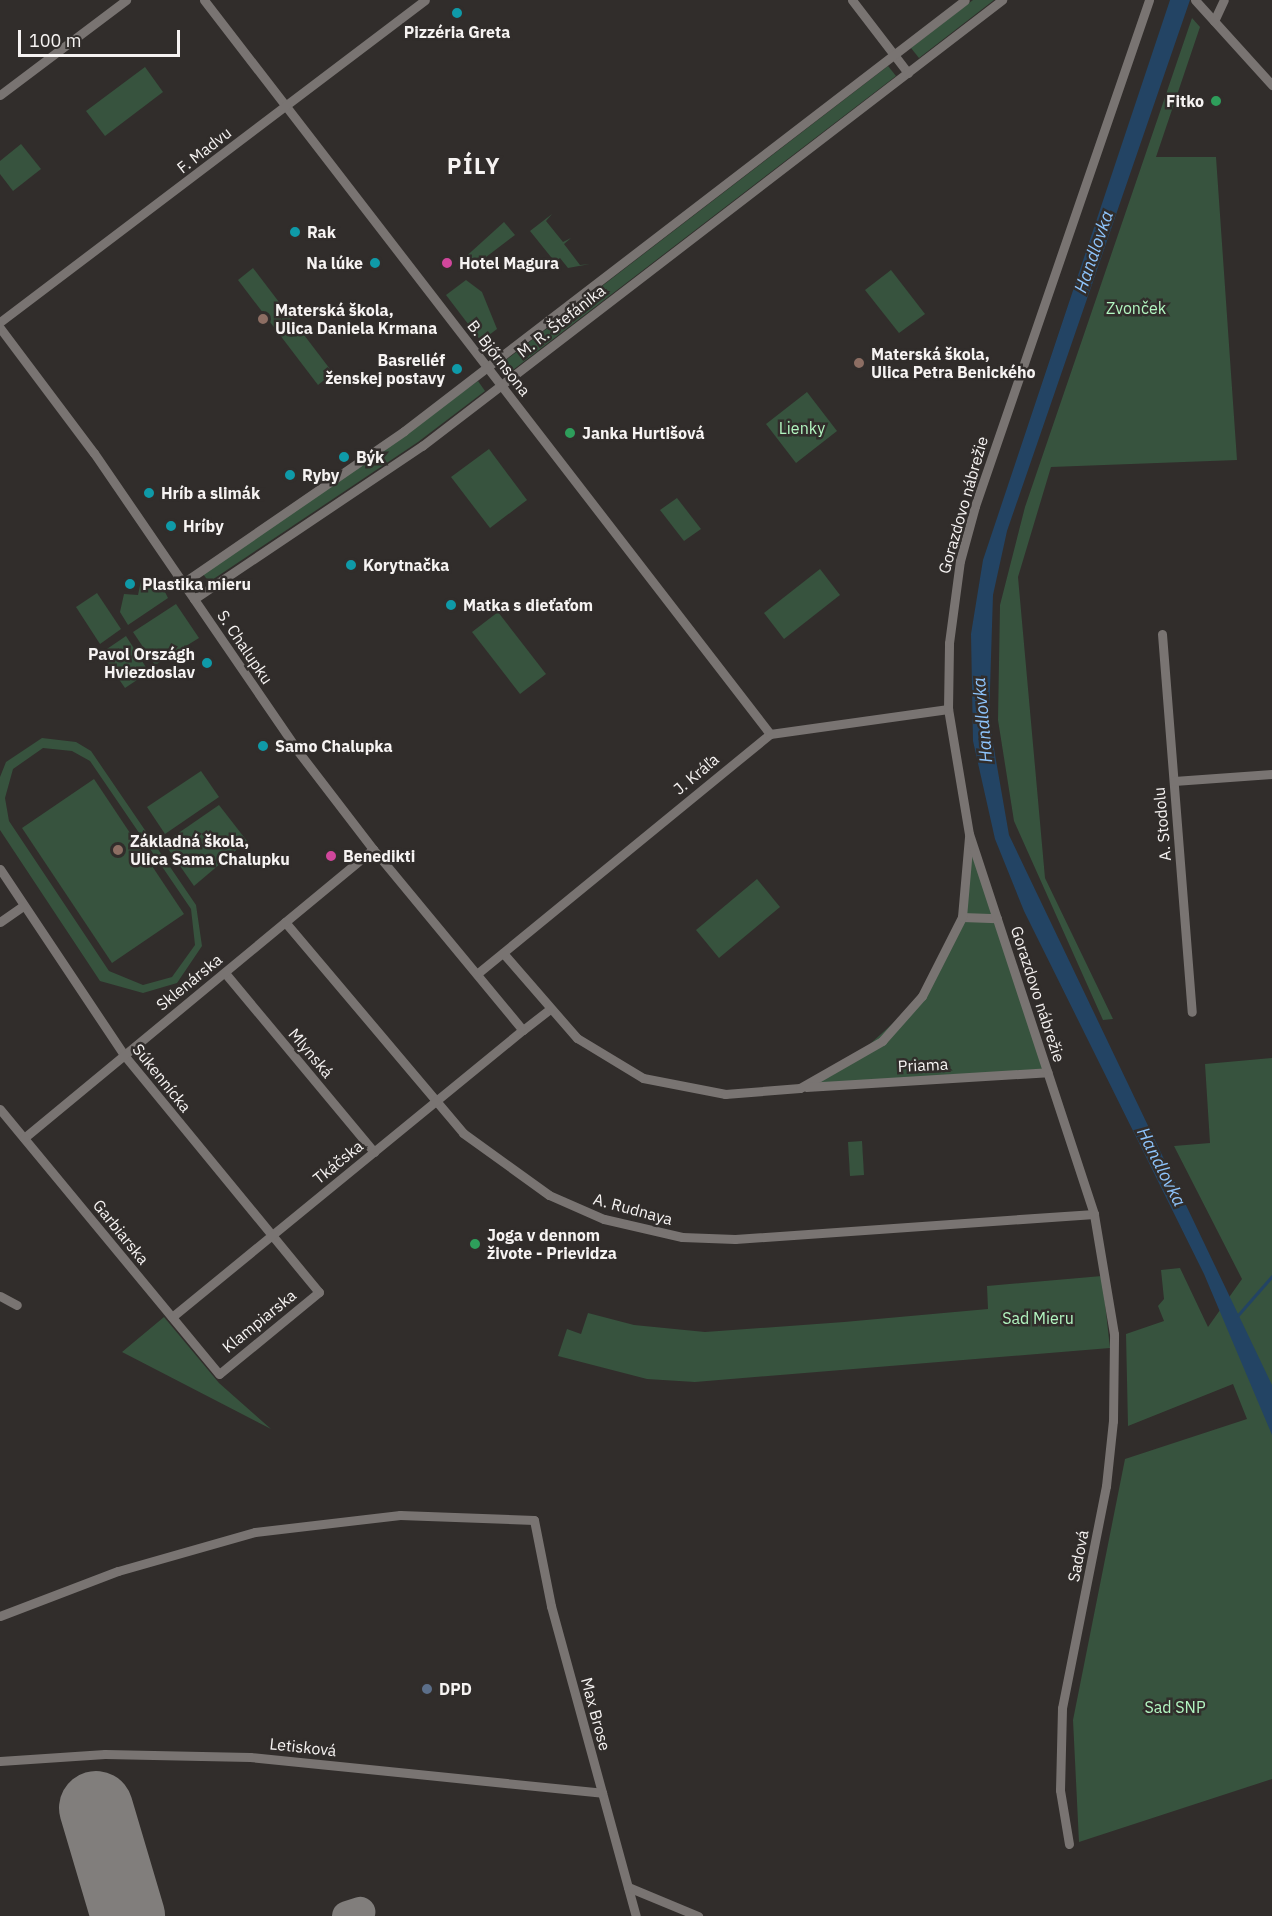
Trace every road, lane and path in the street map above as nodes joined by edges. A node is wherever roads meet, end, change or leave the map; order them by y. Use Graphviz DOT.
graph roads {
  1 [pos="126,0"];
  2 [pos="204,0"];
  3 [pos="425,0"];
  4 [pos="852,0"];
  5 [pos="965,0"];
  6 [pos="1002,0"];
  7 [pos="1149,0"];
  8 [pos="1194,0"];
  9 [pos="1224,0"];
  10 [pos="1214,21"];
  11 [pos="894,54"];
  12 [pos="908,73"];
  13 [pos="1272,85"];
  14 [pos="0,95"];
  15 [pos="286,106"];
  16 [pos="0,322"];
  17 [pos="0,328"];
  18 [pos="486,367"];
  19 [pos="501,386"];
  20 [pos="183,583"];
  21 [pos="194,599"];
  22 [pos="1162,634"];
  23 [pos="948,709"];
  24 [pos="770,734"];
  25 [pos="1272,774"];
  26 [pos="1174,781"];
  27 [pos="969,834"];
  28 [pos="373,849"];
  29 [pos="0,870"];
  30 [pos="23,906"];
  31 [pos="962,917"];
  32 [pos="997,918"];
  33 [pos="285,921"];
  34 [pos="0,922"];
  35 [pos="503,953"];
  36 [pos="225,973"];
  37 [pos="478,973"];
  38 [pos="549,1010"];
  39 [pos="1192,1012"];
  40 [pos="523,1030"];
  41 [pos="124,1055"];
  42 [pos="1048,1072"];
  43 [pos="800,1088"];
  44 [pos="435,1102"];
  45 [pos="0,1109"];
  46 [pos="24,1138"];
  47 [pos="375,1152"];
  48 [pos="1094,1214"];
  49 [pos="272,1235"];
  50 [pos="1106,1272"];
  51 [pos="319,1292"];
  52 [pos="0,1296"];
  53 [pos="17,1305"];
  54 [pos="172,1317"];
  55 [pos="219,1374"];
  56 [pos="0,1616"];
  57 [pos="0,1761"];
  58 [pos="602,1793"];
  59 [pos="1069,1844"];
  60 [pos="628,1887"];
  61 [pos="636,1916"];
  62 [pos="698,1916"];
  1 -- 14 [label="street"];
  2 -- 15 [label="street, B. Bjőrnsona"];
  3 -- 15 [label="street, F. Madvu"];
  4 -- 11 [label="street"];
  5 -- 11 [label="street, M. R. Štefánika"];
  6 -- 12 [label="street, M. R. Štefánika"];
  7 -- 23 [label="street, Gorazdovo nábrežie"];
  8 -- 10 [label="street"];
  9 -- 10 [label="street"];
  10 -- 13 [label="street"];
  11 -- 12 [label="street"];
  11 -- 18 [label="street, M. R. Štefánika"];
  12 -- 19 [label="street, M. R. Štefánika"];
  15 -- 16 [label="street, F. Madvu"];
  15 -- 18 [label="street, B. Bjőrnsona"];
  17 -- 20 [label="street, S. Chalupku"];
  18 -- 19 [label="street, B. Bjőrnsona"];
  18 -- 20 [label="street, M. R. Štefánika"];
  19 -- 21 [label="street, M. R. Štefánika"];
  19 -- 24 [label="street, B. Bjőrnsona"];
  20 -- 21 [label="street, S. Chalupku"];
  21 -- 28 [label="street, S. Chalupku"];
  22 -- 26 [label="street, A. Stodolu"];
  23 -- 24 [label="street"];
  23 -- 27 [label="street, Gorazdovo nábrežie"];
  24 -- 35 [label="street, J. Kráľa"];
  25 -- 26 [label="street"];
  26 -- 39 [label="street, A. Stodolu"];
  27 -- 31 [label="street"];
  27 -- 32 [label="street, Gorazdovo nábrežie"];
  28 -- 33 [label="street, Sklenárska"];
  28 -- 37 [label="street, S. Chalupku"];
  29 -- 30 [label="street, Súkennícka"];
  30 -- 34 [label="street"];
  30 -- 41 [label="street, Súkennícka"];
  31 -- 32 [label="street"];
  31 -- 43 [label="street"];
  32 -- 42 [label="street, Gorazdovo nábrežie"];
  33 -- 36 [label="street, Sklenárska"];
  33 -- 44 [label="street, A. Rudnaya"];
  35 -- 37 [label="street"];
  35 -- 38 [label="street"];
  36 -- 41 [label="street, Sklenárska"];
  36 -- 47 [label="street, Mlynská"];
  37 -- 40 [label="street, S. Chalupku"];
  38 -- 40 [label="street"];
  38 -- 43 [label="street, Priama"];
  40 -- 44 [label="street, Tkáčska"];
  41 -- 46 [label="street, Sklenárska"];
  41 -- 49 [label="street, Súkennícka"];
  42 -- 43 [label="street, Priama"];
  42 -- 48 [label="street, Gorazdovo nábrežie"];
  44 -- 47 [label="street, Tkáčska"];
  44 -- 48 [label="street, A. Rudnaya"];
  45 -- 46 [label="street, Garbiarska"];
  46 -- 54 [label="street, Garbiarska"];
  47 -- 49 [label="street, Tkáčska"];
  48 -- 50 [label="street, Gorazdovo nábrežie"];
  49 -- 51 [label="street, Súkennícka"];
  49 -- 54 [label="street, Tkáčska"];
  50 -- 59 [label="street, Sadová"];
  51 -- 55 [label="street, Klampiarska"];
  52 -- 53 [label="street"];
  54 -- 55 [label="street, Garbiarska"];
  56 -- 58 [label="street, Max Brose"];
  57 -- 58 [label="street, Letisková"];
  58 -- 60 [label="street, Max Brose"];
  60 -- 61 [label="street, Max Brose"];
  60 -- 62 [label="street"];
}
